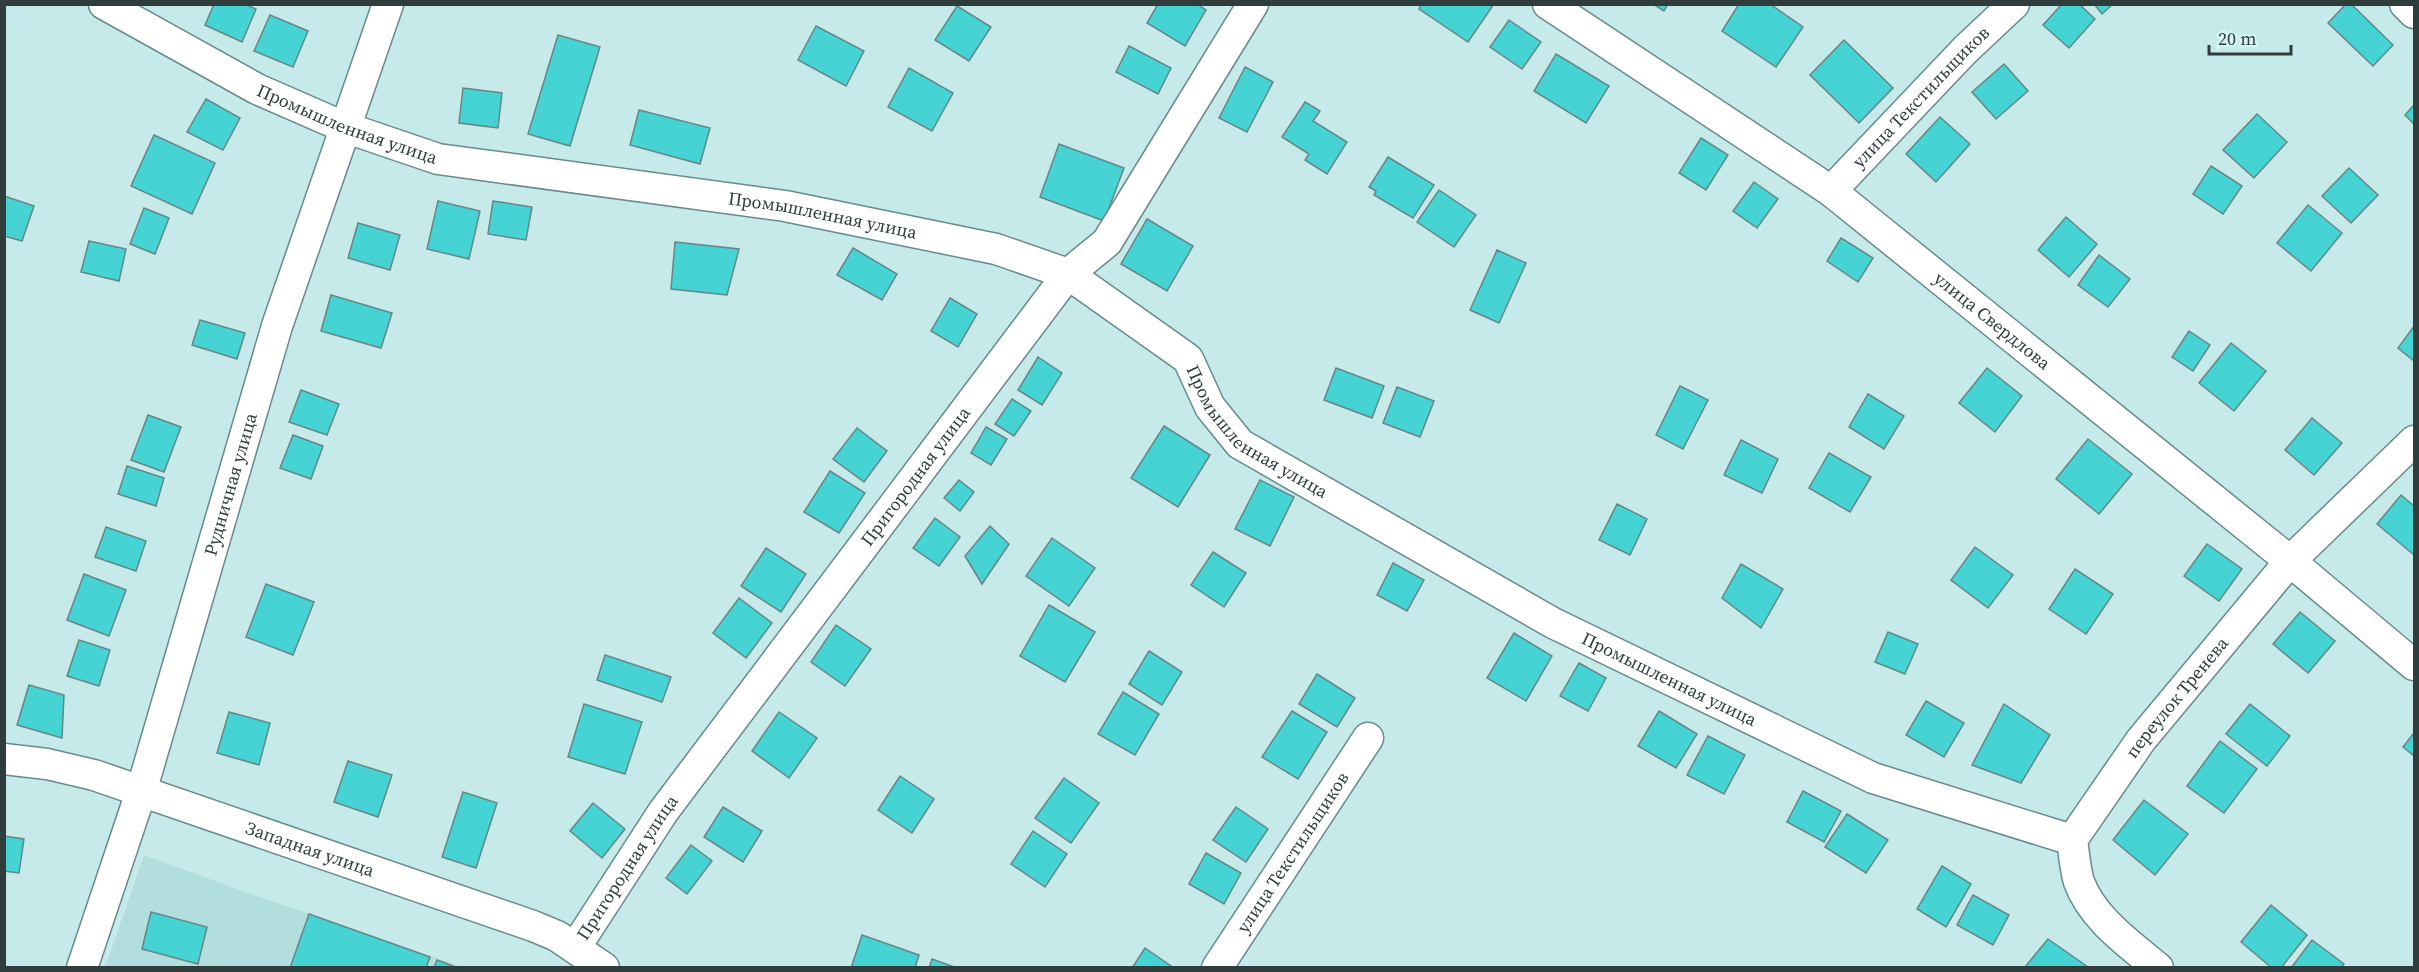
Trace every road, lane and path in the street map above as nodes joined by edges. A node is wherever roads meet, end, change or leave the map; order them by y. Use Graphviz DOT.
graph roads {
  1 [pos="104,4"];
  2 [pos="388,4"];
  3 [pos="1253,4"];
  4 [pos="1548,4"];
  5 [pos="2014,4"];
  6 [pos="2405,4"];
  7 [pos="2415,13"];
  8 [pos="344,127"];
  9 [pos="1831,191"];
  10 [pos="1068,274"];
  11 [pos="2415,441"];
  12 [pos="2290,561"];
  13 [pos="2415,665"];
  14 [pos="1368,738"];
  15 [pos="4,759"];
  16 [pos="141,792"];
  17 [pos="2072,840"];
  18 [pos="575,948"];
  19 [pos="82,968"];
  20 [pos="604,968"];
  21 [pos="1217,968"];
  22 [pos="2158,968"];
  1 -- 8 [label="street, Промышленная улица"];
  2 -- 8 [label="street, Рудничная улица"];
  3 -- 10 [label="street, Пригородная улица"];
  4 -- 9 [label="street, улица Свердлова"];
  5 -- 9 [label="street, улица Текстильщиков"];
  6 -- 7 [label="street"];
  8 -- 10 [label="street, Промышленная улица"];
  8 -- 16 [label="street, Рудничная улица"];
  9 -- 12 [label="street, улица Свердлова"];
  10 -- 17 [label="street, Промышленная улица"];
  10 -- 18 [label="street, Пригородная улица"];
  11 -- 12 [label="street, переулок Тренева"];
  12 -- 13 [label="street, улица Свердлова"];
  12 -- 17 [label="street, переулок Тренева"];
  14 -- 21 [label="street, улица Текстильщиков"];
  15 -- 16 [label="street, Западная улица"];
  16 -- 18 [label="street, Западная улица"];
  16 -- 19 [label="street, Рудничная улица"];
  17 -- 22 [label="street"];
  18 -- 20 [label="street, Западная улица"];
}
